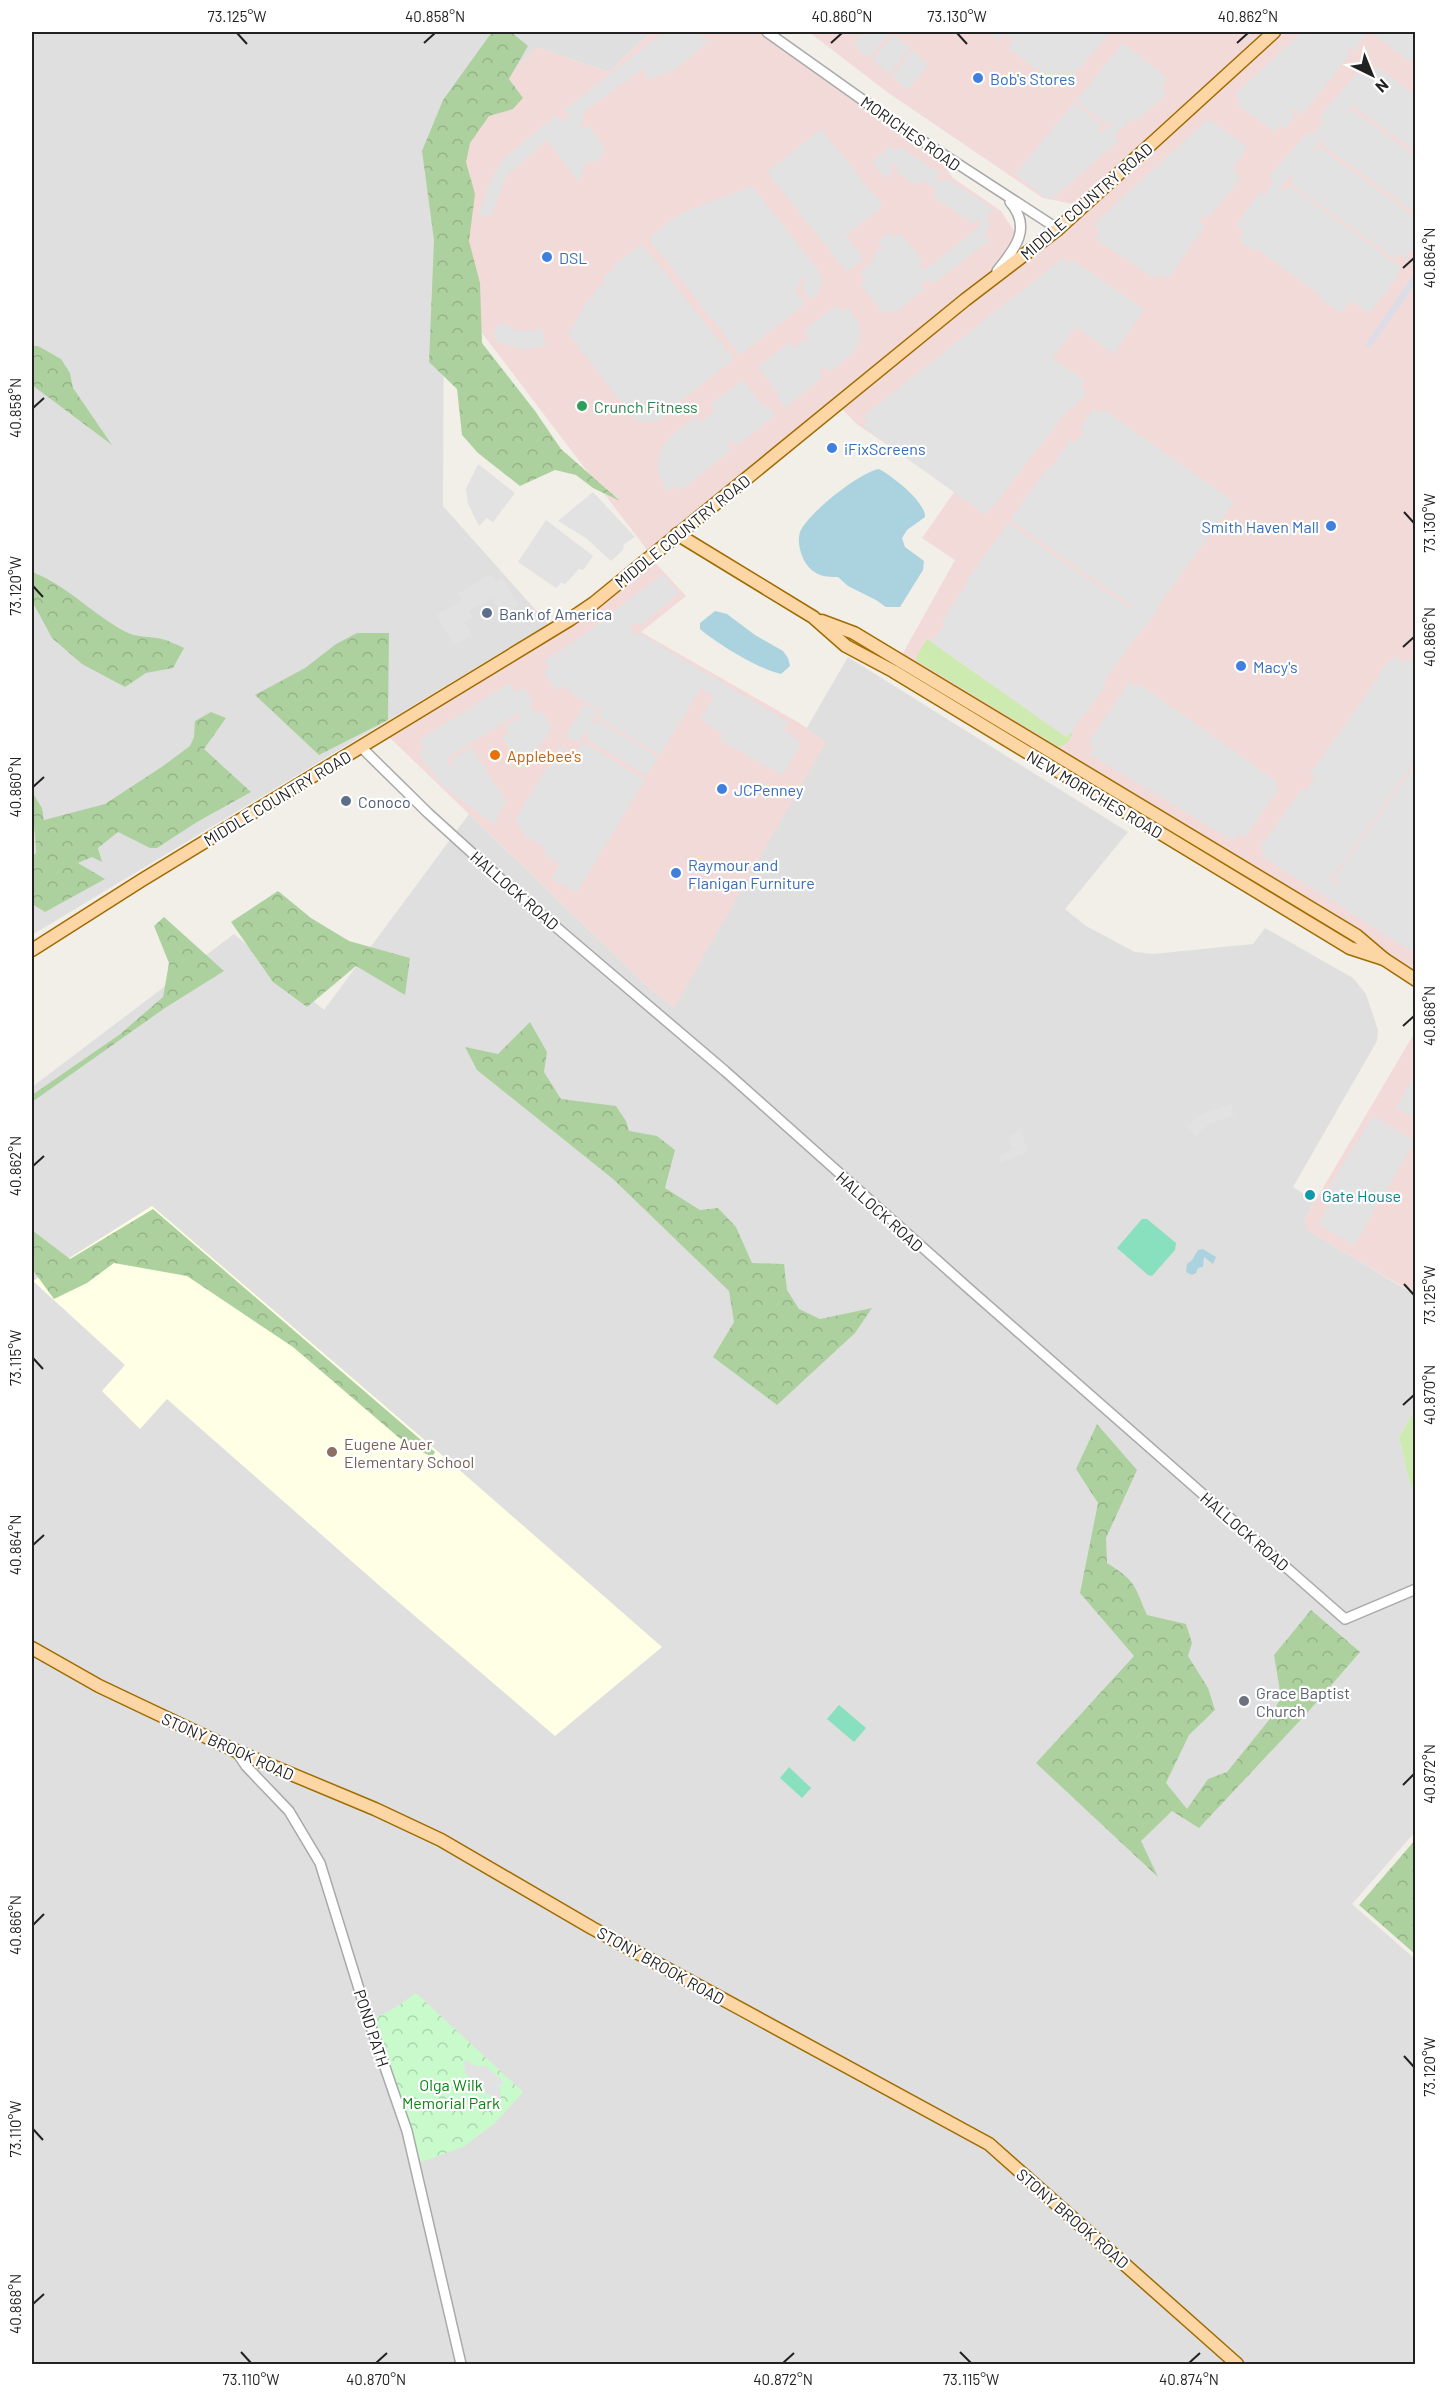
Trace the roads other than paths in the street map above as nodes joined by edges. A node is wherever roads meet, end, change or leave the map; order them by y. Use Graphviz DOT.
graph roads {
  1 [pos="767,32"];
  2 [pos="1274,32"];
  3 [pos="1004,196"];
  4 [pos="1058,230"];
  5 [pos="987,284"];
  6 [pos="677,534"];
  7 [pos="362,748"];
  8 [pos="32,951"];
  9 [pos="1416,980"];
  10 [pos="1416,1589"];
  11 [pos="32,1648"];
  12 [pos="236,1752"];
  13 [pos="461,2364"];
  14 [pos="1237,2364"];
  1 -- 3 [label="street, MORICHES ROAD"];
  2 -- 4 [label="main road, MIDDLE COUNTRY ROAD"];
  3 -- 4 [label="street, MORICHES ROAD"];
  3 -- 5 [label="street"];
  4 -- 5 [label="main road, MIDDLE COUNTRY ROAD"];
  5 -- 6 [label="main road, MIDDLE COUNTRY ROAD"];
  6 -- 7 [label="main road, MIDDLE COUNTRY ROAD"];
  6 -- 9 [label="main road, NEW MORICHES ROAD"];
  7 -- 8 [label="main road, MIDDLE COUNTRY ROAD"];
  7 -- 10 [label="street, HALLOCK ROAD"];
  11 -- 12 [label="main road, STONY BROOK ROAD"];
  12 -- 13 [label="street, POND PATH"];
  12 -- 14 [label="main road, STONY BROOK ROAD"];
}
